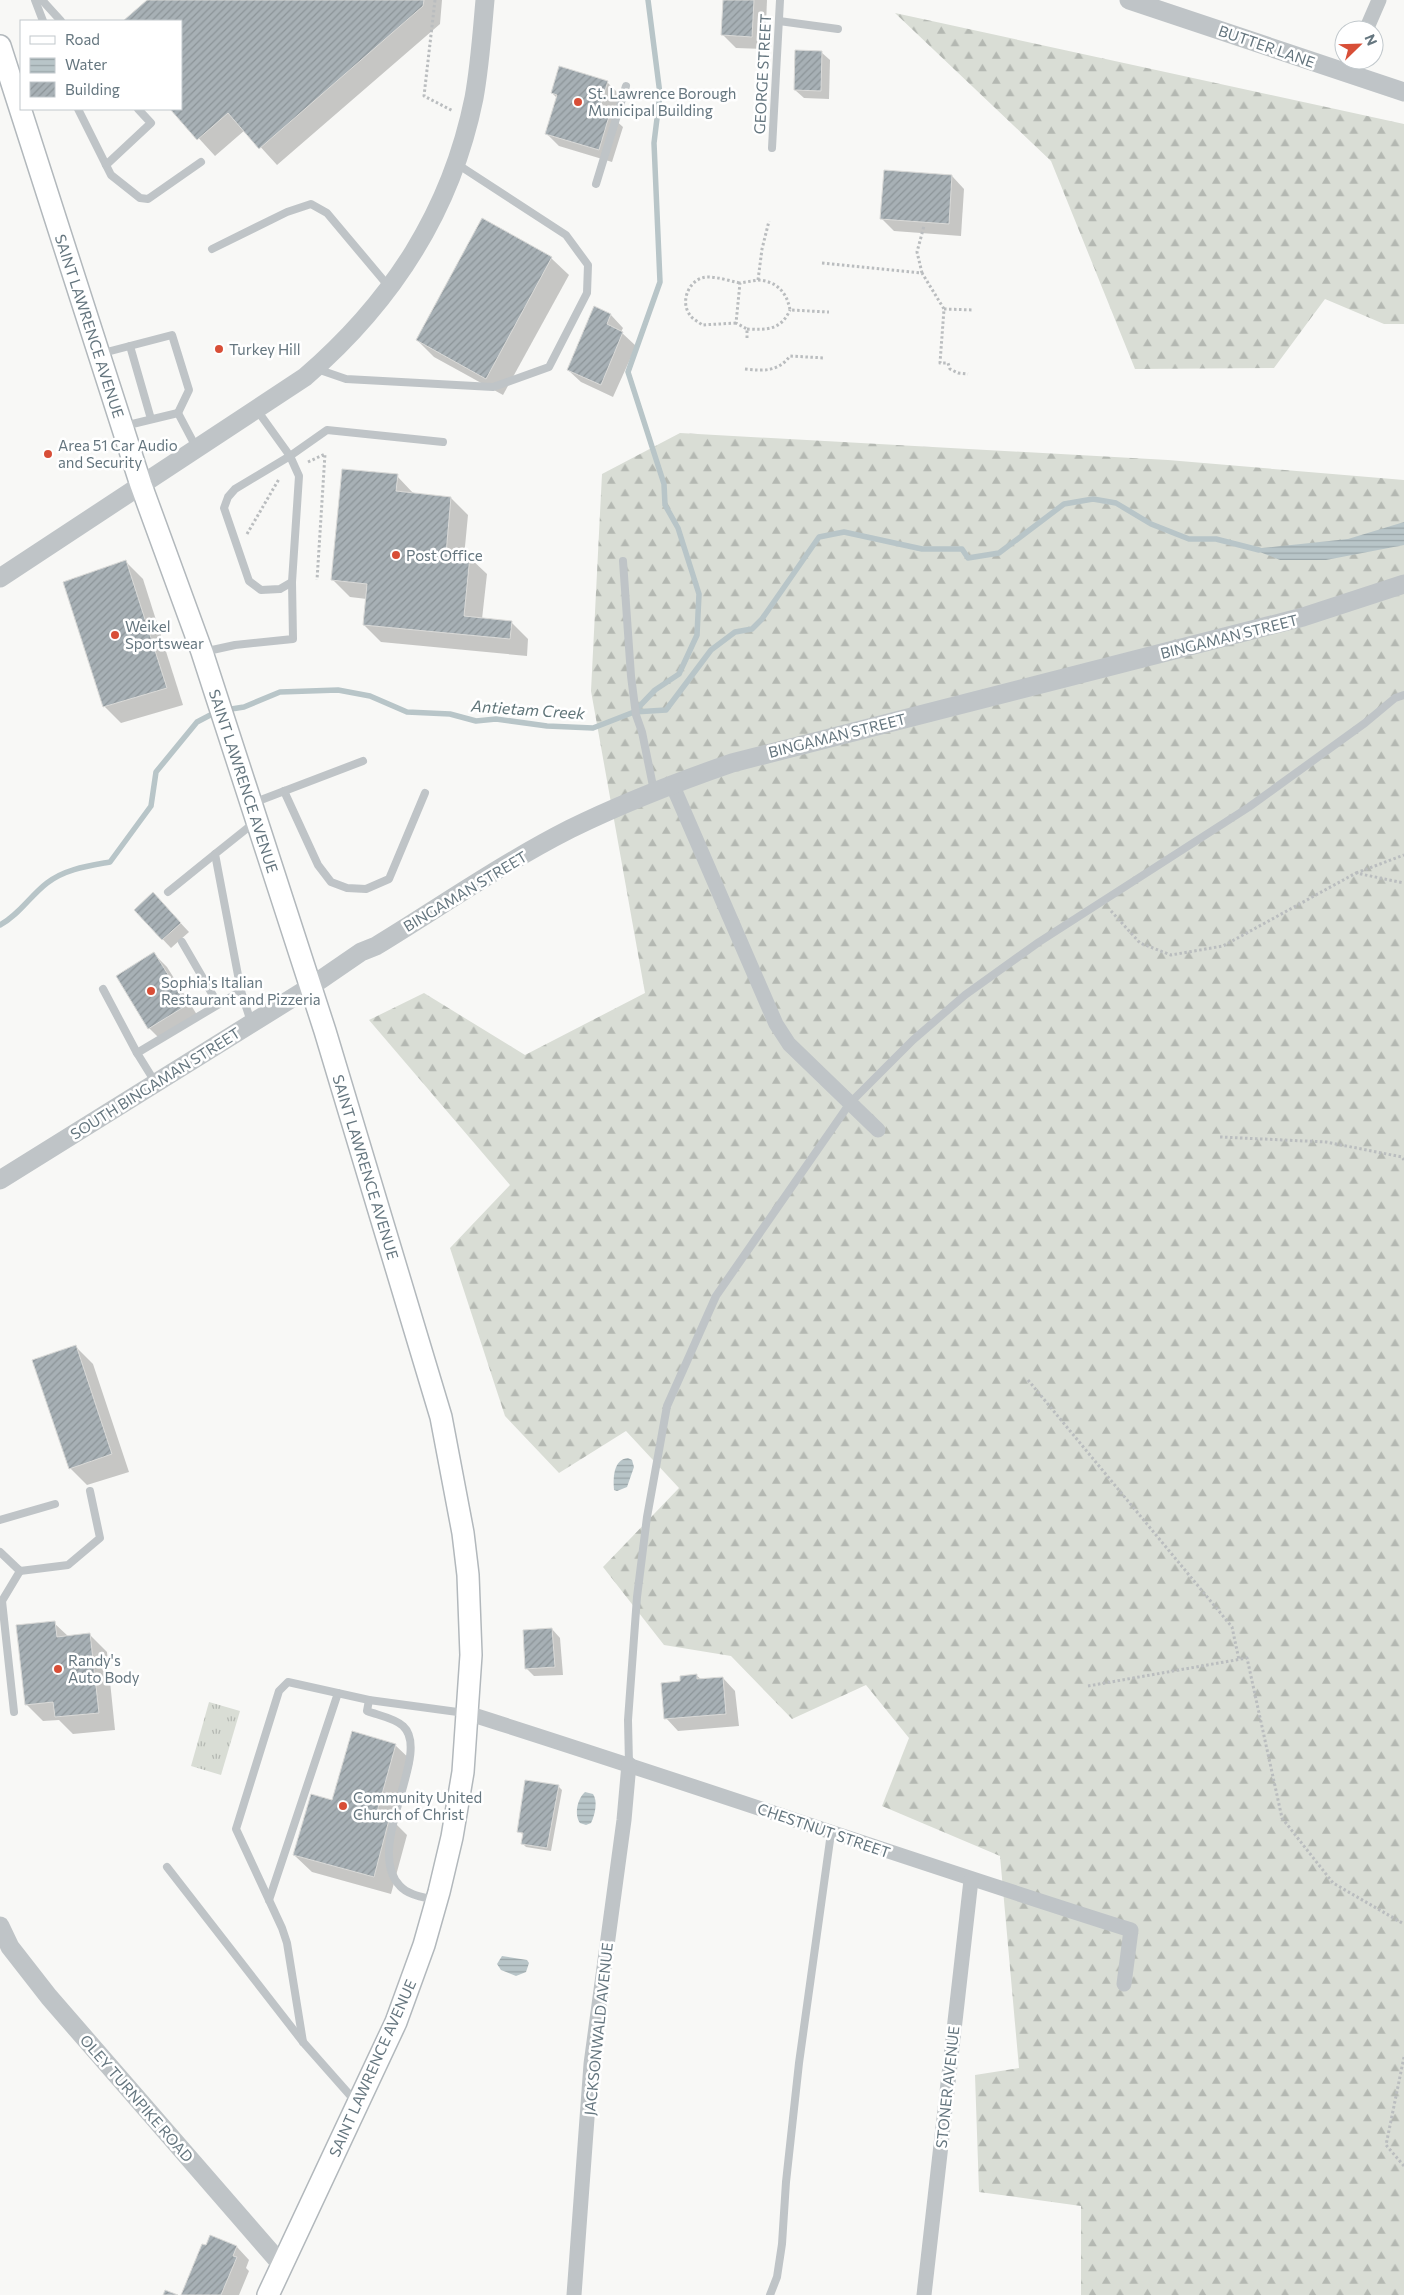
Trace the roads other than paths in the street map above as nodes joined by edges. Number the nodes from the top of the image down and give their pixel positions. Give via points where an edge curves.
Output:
1 (35, 0) edge
2 (42, 0) edge
3 (485, 0) edge
4 (780, 0) edge
5 (1129, 0) edge
6 (1379, 0) edge
7 (43, 20) edge
8 (60, 20) edge
9 (778, 20) junction
10 (1370, 20) edge
11 (838, 29) dead end
12 (0, 46) edge
13 (1334, 62) edge
14 (1356, 70) edge
15 (626, 86) dead end
16 (1404, 92) edge
17 (20, 108) edge
18 (21, 110) edge
19 (78, 110) edge
20 (139, 110) edge
21 (772, 148) dead end
22 (201, 162) dead end
23 (455, 163) junction
24 (106, 165) junction
25 (596, 184) dead end
26 (212, 249) dead end
27 (390, 288) junction
28 (130, 346) junction
29 (99, 354) junction
30 (315, 368) junction
31 (257, 410) junction
32 (178, 413) junction
33 (151, 419) junction
34 (122, 426) junction
35 (442, 442) dead end
36 (197, 449) junction
37 (290, 456) junction
38 (141, 485) junction
39 (623, 561) dead end
40 (0, 578) edge
41 (292, 582) junction
42 (1404, 584) edge
43 (202, 652) junction
44 (1404, 695) edge
45 (363, 760) dead end
46 (663, 788) junction
47 (284, 791) junction
48 (425, 793) dead end
49 (254, 812) junction
50 (214, 854) junction
51 (168, 892) dead end
52 (182, 942) dead end
53 (310, 986) junction
54 (104, 989) dead end
55 (241, 991) junction
56 (218, 1004) junction
57 (251, 1022) junction
58 (137, 1053) junction
59 (155, 1083) junction
60 (850, 1103) junction
61 (878, 1130) dead end
62 (0, 1180) edge
63 (90, 1491) dead end
64 (55, 1504) dead end
65 (0, 1520) edge
66 (0, 1552) edge
67 (20, 1571) junction
68 (9, 1667) junction
69 (0, 1668) edge
70 (338, 1693) junction
71 (369, 1700) junction
72 (14, 1712) dead end
73 (467, 1713) junction
74 (629, 1764) junction
75 (831, 1832) junction
76 (167, 1867) dead end
77 (971, 1880) junction
78 (269, 1900) junction
79 (437, 1901) junction
80 (0, 1926) edge
81 (1124, 1984) dead end
82 (303, 2042) junction
83 (357, 2104) junction
84 (281, 2264) junction
85 (268, 2295) edge
86 (574, 2295) edge
87 (770, 2295) edge
88 (924, 2295) edge

1 - 7 lane
2 - 8 lane
3 - 23 street via 481,52 468,119
4 - 9 lane, GEORGE STREET
5 - 13 street, BUTTER LANE
6 - 10 street
9 - 11 lane
9 - 21 lane, GEORGE STREET
12 - 17 main road, SAINT LAWRENCE AVENUE
14 - 16 street, BUTTER LANE
15 - 25 lane
18 - 29 main road, SAINT LAWRENCE AVENUE
19 - 24 lane
20 - 24 lane via 150,123
22 - 24 lane via 148,199 140,198 111,176
23 - 27 street via 435,214
23 - 30 lane via 566,235 588,265 588,293 549,367 493,387 346,379
26 - 27 lane via 287,212 311,204 327,213
27 - 30 street via 356,330
28 - 29 lane
28 - 32 lane via 172,335 189,390
28 - 33 lane
29 - 34 main road, SAINT LAWRENCE AVENUE
30 - 31 street
31 - 36 street
31 - 37 lane
32 - 33 lane
32 - 36 lane
33 - 34 lane
34 - 38 main road, SAINT LAWRENCE AVENUE
35 - 37 lane via 327,430
36 - 38 street
37 - 41 lane via 299,476
37 - 41 lane via 235,489 224,508 249,581 261,590 280,588
38 - 40 street
38 - 43 main road, SAINT LAWRENCE AVENUE
39 - 46 lane via 635,705
41 - 43 lane via 293,639
42 - 46 street, BINGAMAN STREET via 1303,617 786,748
43 - 49 main road, SAINT LAWRENCE AVENUE
44 - 60 lane via 1394,698 1366,723 1249,807 1039,942 966,995 913,1040
45 - 47 lane
46 - 53 street, BINGAMAN STREET via 568,830 361,952
46 - 60 street via 776,1024 789,1044
47 - 48 lane via 318,865 331,882 347,888 366,889 388,879
47 - 49 lane
49 - 50 lane
49 - 53 main road, SAINT LAWRENCE AVENUE
50 - 51 lane
50 - 55 lane
52 - 56 lane
53 - 57 street, SOUTH BINGAMAN STREET
53 - 73 main road, SAINT LAWRENCE AVENUE via 429,1374 449,1450 468,1575 470,1655
54 - 58 lane
55 - 56 lane
55 - 57 lane
56 - 58 lane
57 - 59 street, SOUTH BINGAMAN STREET
58 - 59 lane
59 - 62 street, SOUTH BINGAMAN STREET
60 - 61 street
60 - 74 lane via 716,1296 667,1406 646,1517 637,1597 628,1720
63 - 67 lane via 100,1538 68,1565
64 - 65 lane
66 - 67 lane
67 - 68 lane via 2,1601
68 - 69 lane
68 - 72 lane
70 - 71 lane
70 - 78 lane
70 - 78 lane via 288,1682 279,1691 236,1829
71 - 73 lane
71 - 79 lane via 367,1711 402,1725 410,1736 410,1757 391,1831 389,1859 392,1874 408,1892
73 - 74 street, CHESTNUT STREET
73 - 79 main road, SAINT LAWRENCE AVENUE via 463,1772
74 - 75 street, CHESTNUT STREET
74 - 86 street, JACKSONWALD AVENUE via 591,2064
75 - 77 street, CHESTNUT STREET
75 - 87 lane via 799,2063 782,2244
76 - 82 lane
77 - 81 street, CHESTNUT STREET via 1131,1930
77 - 88 street, STONER AVENUE
78 - 82 lane via 287,1943
79 - 83 main road, SAINT LAWRENCE AVENUE via 399,2014
80 - 84 street, OLEY TURNPIKE ROAD via 10,1947 49,1997
82 - 83 lane
83 - 84 main road, SAINT LAWRENCE AVENUE
84 - 85 main road, SAINT LAWRENCE AVENUE

